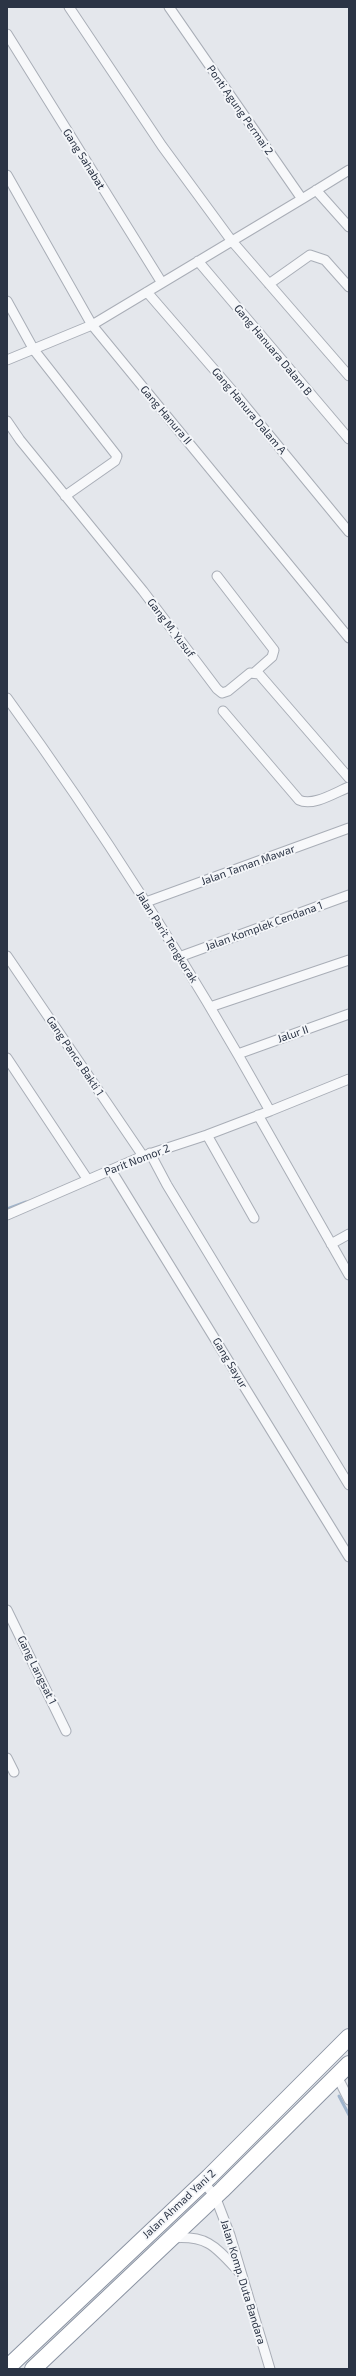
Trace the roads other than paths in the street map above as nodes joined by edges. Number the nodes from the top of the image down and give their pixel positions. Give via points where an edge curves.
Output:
1 (69, 7) edge
2 (169, 7) edge
3 (7, 34) edge
4 (349, 170) edge
5 (7, 175) edge
6 (316, 190) junction
7 (302, 199) junction
8 (349, 227) edge
9 (231, 240) junction
10 (198, 261) junction
11 (162, 283) junction
12 (269, 284) junction
13 (349, 287) edge
14 (147, 292) junction
15 (7, 301) edge
16 (92, 325) junction
17 (34, 350) junction
18 (8, 360) edge
19 (349, 376) edge
20 (7, 421) edge
21 (349, 439) edge
22 (65, 496) junction
23 (349, 532) edge
24 (217, 576) dead end
25 (349, 638) edge
26 (255, 672) junction
27 (7, 698) edge
28 (11, 711) edge
29 (222, 711) dead end
30 (349, 778) edge
31 (349, 787) edge
32 (349, 828) edge
33 (349, 895) edge
34 (146, 902) junction
35 (7, 956) edge
36 (180, 957) junction
37 (349, 960) edge
38 (210, 1007) junction
39 (349, 1014) edge
40 (238, 1054) junction
41 (7, 1058) edge
42 (349, 1079) edge
43 (270, 1111) junction
44 (258, 1115) junction
45 (207, 1135) junction
46 (146, 1155) junction
47 (111, 1170) junction
48 (88, 1180) junction
49 (7, 1215) edge
50 (254, 1218) dead end
51 (349, 1234) edge
52 (331, 1244) junction
53 (349, 1275) edge
54 (349, 1485) edge
55 (349, 1557) edge
56 (7, 1610) edge
57 (66, 1731) dead end
58 (7, 1758) edge
59 (14, 1772) dead end
60 (349, 2037) edge
61 (349, 2064) edge
62 (337, 2076) junction
63 (349, 2100) edge
64 (203, 2182) junction
65 (215, 2196) junction
66 (170, 2239) junction
67 (240, 2272) junction
68 (7, 2368) edge
69 (33, 2369) edge
70 (270, 2369) edge

1 - 9 street via 162,146
2 - 7 street, Ponti Agung Permai 2
3 - 11 street, Gang Sahabat
4 - 6 street
5 - 16 street, Gang Hanura II
6 - 7 street
6 - 8 street
7 - 9 street
9 - 10 street
9 - 12 street
10 - 11 street
10 - 21 street, Gang Hanuara Dalam B
11 - 14 street
12 - 13 street via 310,255 325,260
12 - 19 street
14 - 16 street
14 - 23 street, Gang Hanura Dalam A
15 - 17 street
16 - 17 street
16 - 25 street, Gang Hanura II
17 - 18 street
17 - 22 street via 117,456
20 - 22 street, Gang M. Yusuf
22 - 26 street, Gang M. Yusuf via 143,591 217,689 222,693 228,691 250,673
24 - 26 street via 274,650 272,657
26 - 30 street
27 - 28 street, Jalan Parit Tengkorak
28 - 34 street, Jalan Parit Tengkorak
29 - 31 street via 304,803
32 - 34 street, Jalan Taman Mawar
33 - 36 street, Jalan Komplek Cendana 1
34 - 36 street, Jalan Parit Tengkorak
35 - 46 street, Gang Panca Bakti 1
36 - 38 street, Jalan Parit Tengkorak
37 - 38 street
38 - 40 street, Jalan Parit Tengkorak
39 - 40 street, Jalur II
40 - 43 street, Jalan Parit Tengkorak
41 - 48 street
42 - 43 street
43 - 44 street, Parit Nomor 2
44 - 45 street, Parit Nomor 2
44 - 52 street
45 - 46 street, Parit Nomor 2
45 - 50 street
46 - 47 street, Parit Nomor 2
46 - 54 street, Gang Panca Bakti 1 via 167,1185
47 - 48 street, Parit Nomor 2
47 - 55 street, Gang Sayur
48 - 49 street, Parit Nomor 2
51 - 52 street
52 - 53 street
56 - 57 street, Gang Langsat 1
58 - 59 street
60 - 64 highway, Jalan Ahmad Yani 2
61 - 62 highway, Jalan Ahmad Yani 2
62 - 63 street
62 - 65 highway, Jalan Ahmad Yani 2
64 - 65 street
64 - 68 highway, Jalan Ahmad Yani 2
65 - 66 highway, Jalan Ahmad Yani 2
65 - 67 street, Jalan Komp. Duta Bandara
66 - 67 street via 190,2237 205,2240
66 - 69 highway, Jalan Ahmad Yani 2
67 - 70 street, Jalan Komp. Duta Bandara

